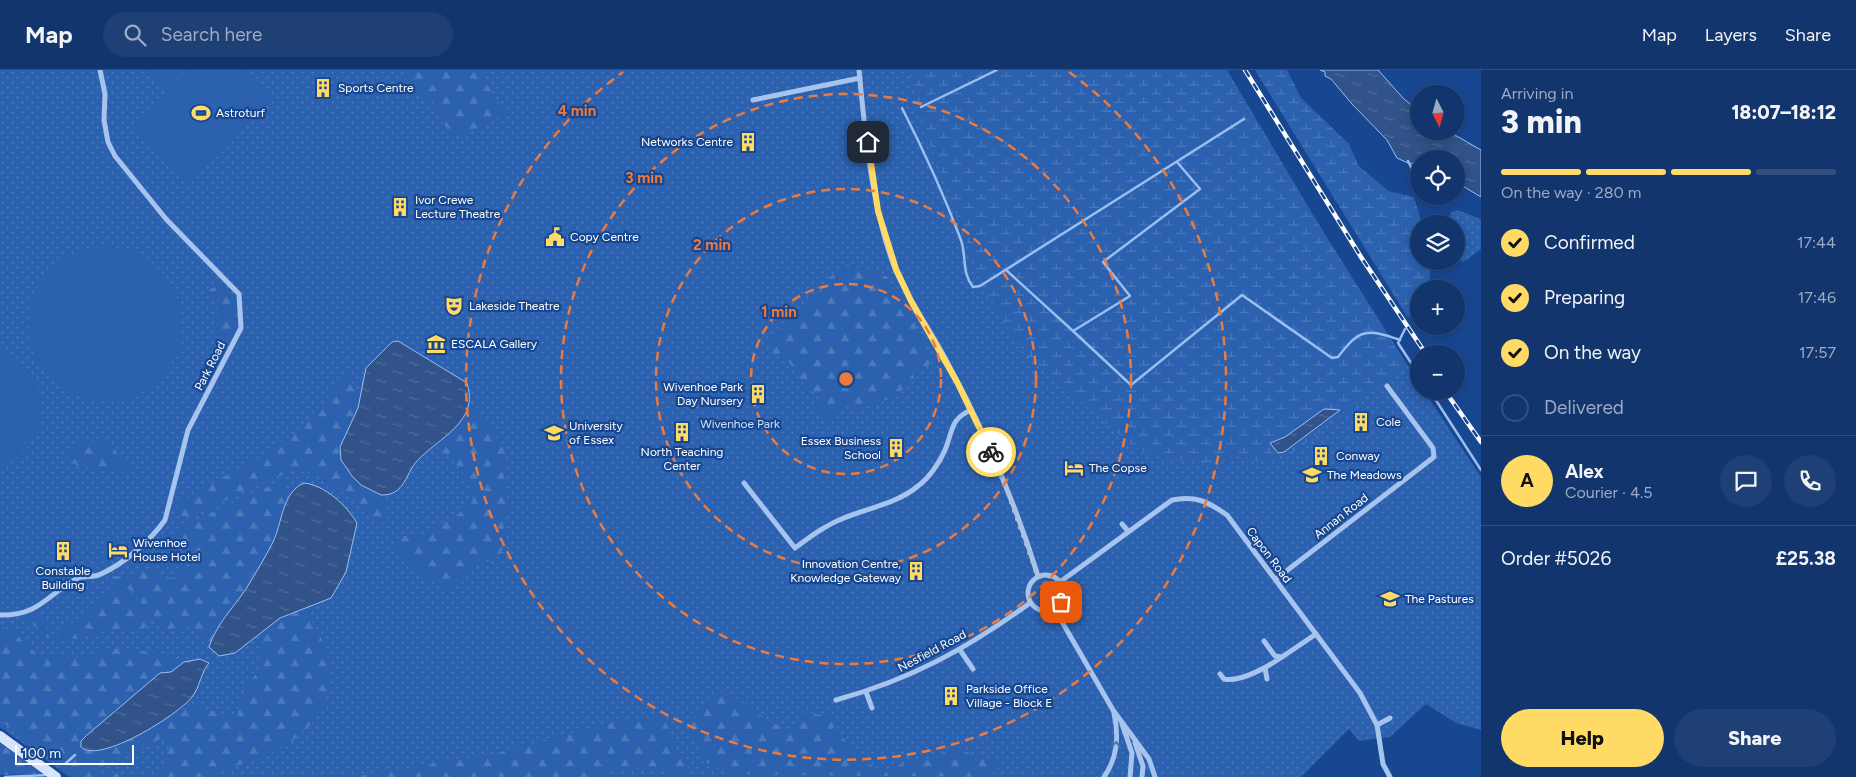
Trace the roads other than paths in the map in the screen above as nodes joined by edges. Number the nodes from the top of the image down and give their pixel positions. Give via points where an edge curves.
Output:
1 (100, 70) edge
2 (859, 70) edge
3 (860, 78) junction
4 (753, 100) dead end
5 (1388, 386) dead end
6 (971, 410) junction
7 (744, 483) dead end
8 (1122, 524) dead end
9 (1128, 532) junction
10 (1038, 576) junction
11 (1276, 579) junction
12 (1060, 582) junction
13 (1030, 603) junction
14 (1054, 608) junction
15 (0, 615) edge
16 (1316, 634) junction
17 (1264, 641) dead end
18 (960, 650) junction
19 (1282, 658) junction
20 (1265, 668) junction
21 (972, 669) dead end
22 (1220, 674) dead end
23 (1267, 679) dead end
24 (866, 692) junction
25 (836, 700) dead end
26 (872, 708) dead end
27 (1113, 710) junction
28 (1390, 718) dead end
29 (1121, 722) junction
30 (1377, 725) junction
31 (1132, 733) junction
32 (0, 736) edge
33 (56, 777) edge
34 (1104, 777) edge
35 (1130, 777) edge
36 (1142, 777) edge
37 (1155, 777) edge
38 (1390, 777) edge

1 - 15 street, Park Road via 105,94 104,120 108,142 115,156 166,219 239,294 241,328 188,430 165,520 156,532 99,576 80,577 31,612
2 - 3 street
3 - 4 street
3 - 6 street via 878,211 896,269
5 - 11 street, Annan Road via 1436,454
6 - 7 street via 960,415 954,423 945,451 918,487 823,527 795,548
6 - 10 street via 1006,487
8 - 9 street
9 - 11 street, Capon Road via 1172,500 1189,497 1210,503 1228,515
9 - 12 street, Capon Road
10 - 12 street via 1051,576
10 - 13 street via 1029,588
11 - 16 street, Capon Road
12 - 14 street via 1063,594 1061,602
13 - 14 street via 1042,610
13 - 18 street, Nesfield Road
14 - 27 street
16 - 19 street
16 - 30 street, Capon Road via 1360,693
17 - 19 street via 1275,656
18 - 21 street
18 - 24 street, Nesfield Road via 915,673
19 - 20 street
20 - 22 street via 1231,680
20 - 23 street
24 - 25 street, Nesfield Road
24 - 26 street
27 - 29 street
34 -> 27 street via 1116,754
28 - 30 street
29 - 31 street
29 - 35 street via 1132,753
30 - 38 street, Capon Road via 1383,764
31 - 36 street via 1143,766
31 - 37 street via 1149,759
32 - 33 main road

